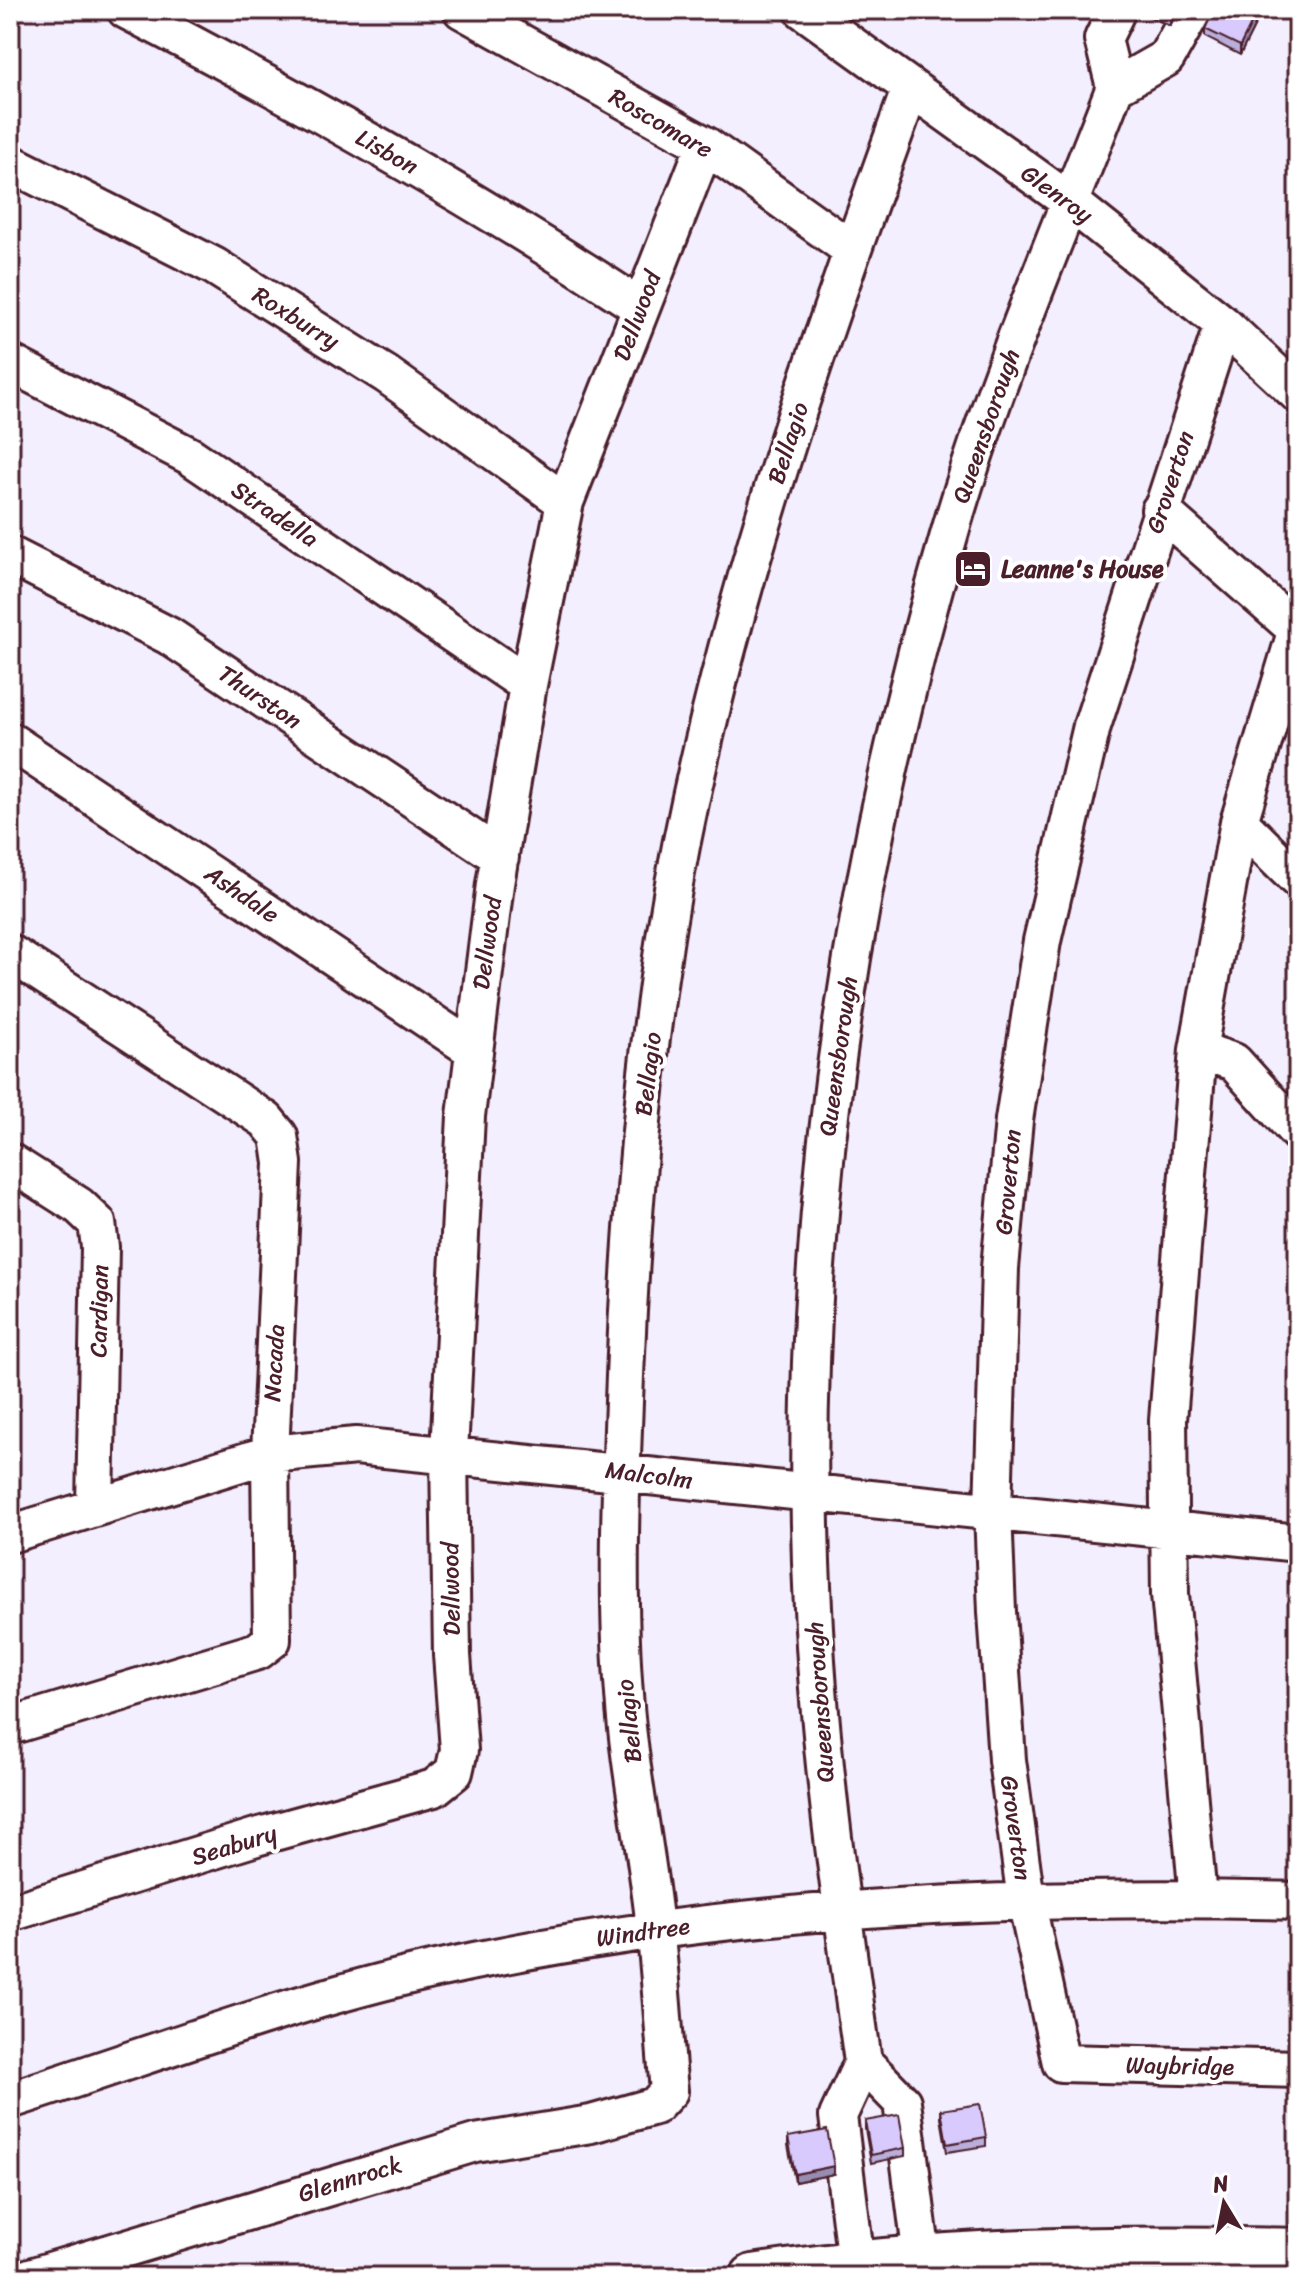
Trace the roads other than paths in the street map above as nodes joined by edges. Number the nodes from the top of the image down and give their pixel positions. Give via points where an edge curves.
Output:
1 (126, 10) edge
2 (462, 10) edge
3 (803, 10) edge
4 (1117, 10) edge
5 (1193, 10) edge
6 (1115, 87) junction
7 (910, 90) junction
8 (705, 145) junction
9 (10, 163) edge
10 (1070, 202) junction
11 (852, 250) junction
12 (640, 307) junction
13 (1223, 324) junction
14 (10, 363) edge
15 (1298, 394) edge
16 (565, 502) junction
17 (1160, 510) junction
18 (10, 555) edge
19 (1297, 630) edge
20 (528, 685) junction
21 (10, 741) edge
22 (1239, 822) junction
23 (500, 857) junction
24 (1298, 880) edge
25 (10, 953) edge
26 (472, 1049) junction
27 (1198, 1050) junction
28 (1298, 1133) edge
29 (10, 1162) edge
30 (449, 1453) junction
31 (270, 1454) junction
32 (621, 1471) junction
33 (811, 1494) junction
34 (95, 1506) junction
35 (993, 1511) junction
36 (1171, 1531) junction
37 (10, 1534) edge
38 (1298, 1543) edge
39 (10, 1726) edge
40 (454, 1772) joint
41 (1198, 1898) junction
42 (1026, 1900) junction
43 (1298, 1901) edge
44 (842, 1910) junction
45 (10, 1913) edge
46 (656, 1929) junction
47 (863, 2062) junction
48 (1061, 2063) joint
49 (1298, 2069) edge
50 (669, 2091) joint
51 (10, 2100) edge
52 (1298, 2251) edge
53 (886, 2265) edge
54 (30, 2277) edge
55 (753, 2277) edge

1 - 12 street, Lisbon via 507,220
2 - 8 street, Roscomare
3 - 7 street, Glenroy
4 - 6 street via 1103,39
5 - 6 street via 1166,58
6 - 10 street, Queensborough
7 - 10 street, Glenroy
7 - 11 street, Bellagio
8 - 11 street, Roscomare
8 - 12 street, Dellwood
9 - 16 street, Roxburry via 214,266 387,375
10 - 13 street, Glenroy
10 - 33 street, Queensborough via 954,521 874,837 836,1059 822,1185
11 - 32 street, Bellagio via 753,549 680,850 631,1223
12 - 16 street, Dellwood
13 - 15 street, Glenroy
13 - 17 street, Groverton
14 - 20 street, Stradella via 190,456
16 - 20 street, Dellwood
17 - 19 street
17 - 35 street, Groverton via 1092,726 1042,941 1014,1120 1000,1268
18 - 23 street, Thurston via 169,636
19 - 22 street
20 - 23 street, Dellwood
21 - 26 street, Ashdale
22 - 24 street
22 - 27 street
23 - 26 street, Dellwood
25 - 31 street, Nacada via 266,1120 279,1136 283,1163
26 - 30 street, Dellwood
27 - 28 street via 1234,1062
27 - 36 street via 1168,1420
29 - 34 street, Cardigan via 97,1223
30 - 31 street, Malcolm via 356,1446
30 - 32 street, Malcolm
30 - 40 street, Dellwood via 459,1750
31 - 34 street, Malcolm
31 - 39 street, Nacada via 272,1640 258,1651
32 - 33 street, Malcolm
32 - 46 street, Bellagio via 624,1693
33 - 35 street, Malcolm
33 - 44 street, Queensborough via 824,1772
34 - 37 street, Malcolm
35 - 36 street, Malcolm
35 - 42 street, Groverton via 1007,1760
36 - 38 street, Malcolm
36 - 41 street via 1170,1594
40 - 45 street, Seabury via 434,1788
41 - 42 street, Windtree
41 - 43 street, Windtree
42 - 44 street, Windtree
42 - 48 street, Groverton
44 - 46 street, Windtree
44 - 47 street, Queensborough
46 - 50 street, Bellagio
46 - 51 street, Windtree via 428,1971
47 - 53 street via 838,2116
47 - 53 street via 902,2102
48 - 49 street, Waybridge
50 - 54 street, Glennrock via 655,2106 642,2110 475,2143
52 - 53 street via 1002,2251
53 - 55 street

